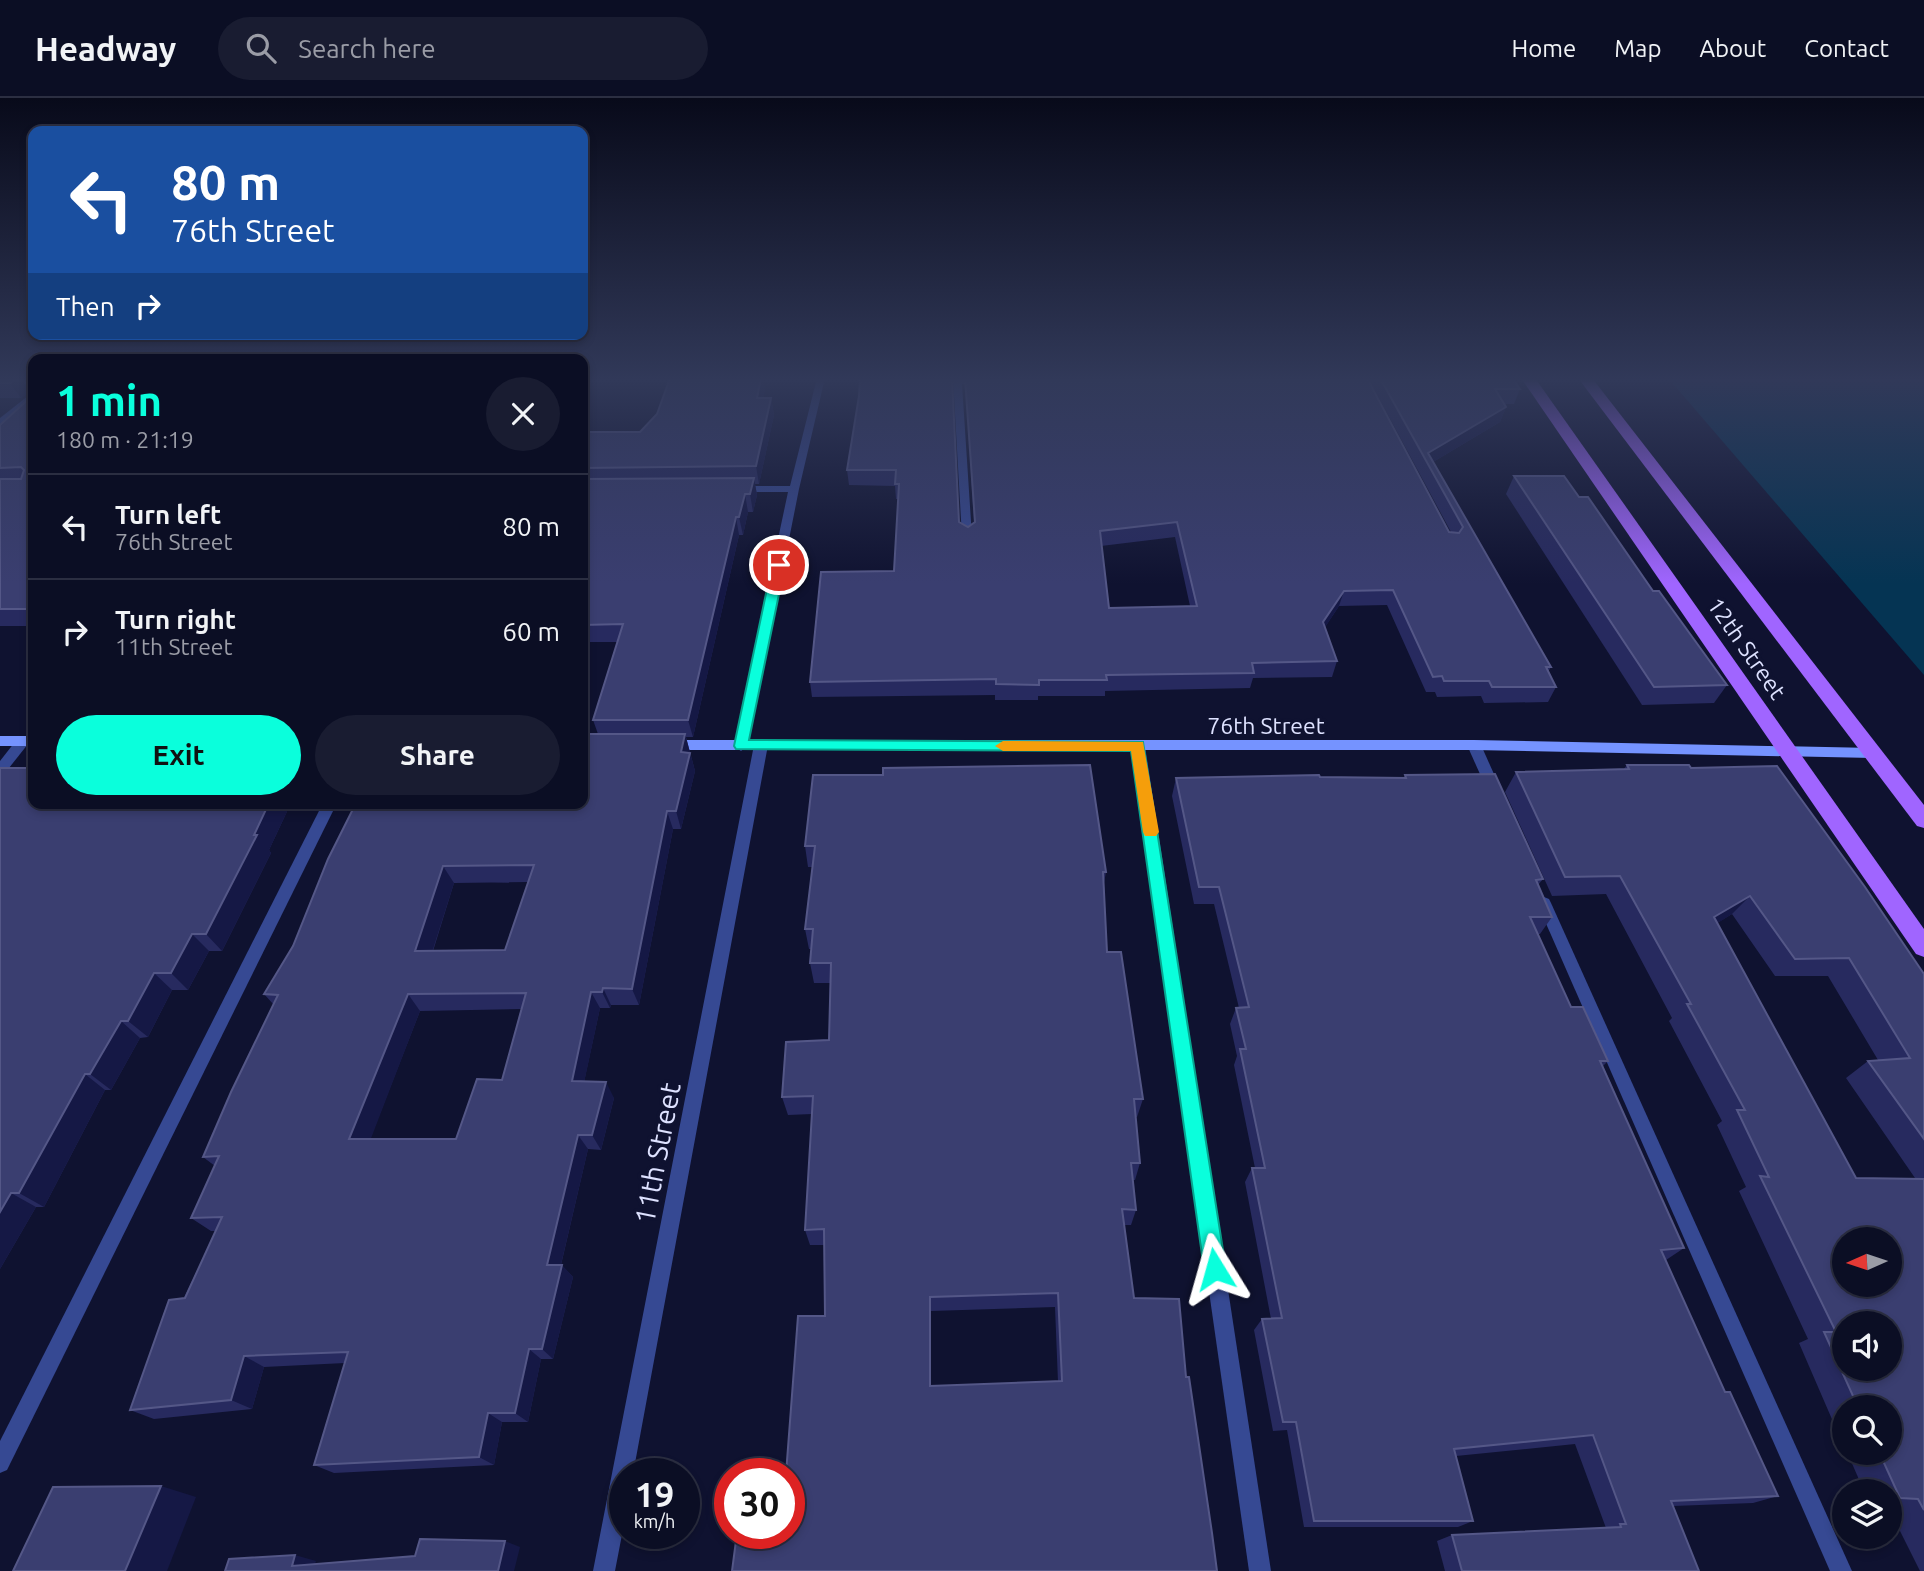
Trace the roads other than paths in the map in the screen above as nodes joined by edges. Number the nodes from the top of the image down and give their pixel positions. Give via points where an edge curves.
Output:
1 (804, 447) edge
2 (961, 447) edge
3 (1576, 447) edge
4 (1638, 447) edge
5 (728, 489) edge
6 (794, 489) junction
7 (967, 537) edge
8 (0, 741) edge
9 (28, 741) edge
10 (662, 745) edge
11 (761, 745) junction
12 (741, 746) junction
13 (1138, 746) junction
14 (1474, 746) junction
15 (1790, 752) junction
16 (1873, 753) junction
17 (0, 770) edge
18 (1502, 808) edge
19 (327, 809) edge
20 (1924, 820) edge
21 (1536, 884) edge
22 (1924, 947) edge
23 (0, 1463) edge
24 (604, 1571) edge
25 (1260, 1571) edge
26 (1841, 1571) edge

1 - 6 street
2 - 7 street
3 - 15 main road, 12th Street
4 - 16 main road, 12th Street
5 - 6 street
6 - 12 street
8 - 9 street
9 - 17 street
10 - 12 street, 76th Street
11 - 12 street, 76th Street
11 - 13 street, 76th Street
11 - 24 street, 11th Street
13 - 14 street, 76th Street
13 - 25 street
14 - 15 street, 76th Street
14 - 18 street
15 - 16 street, 76th Street
15 - 22 main road, 12th Street
16 - 20 main road, 12th Street
19 - 23 street
21 - 26 street

